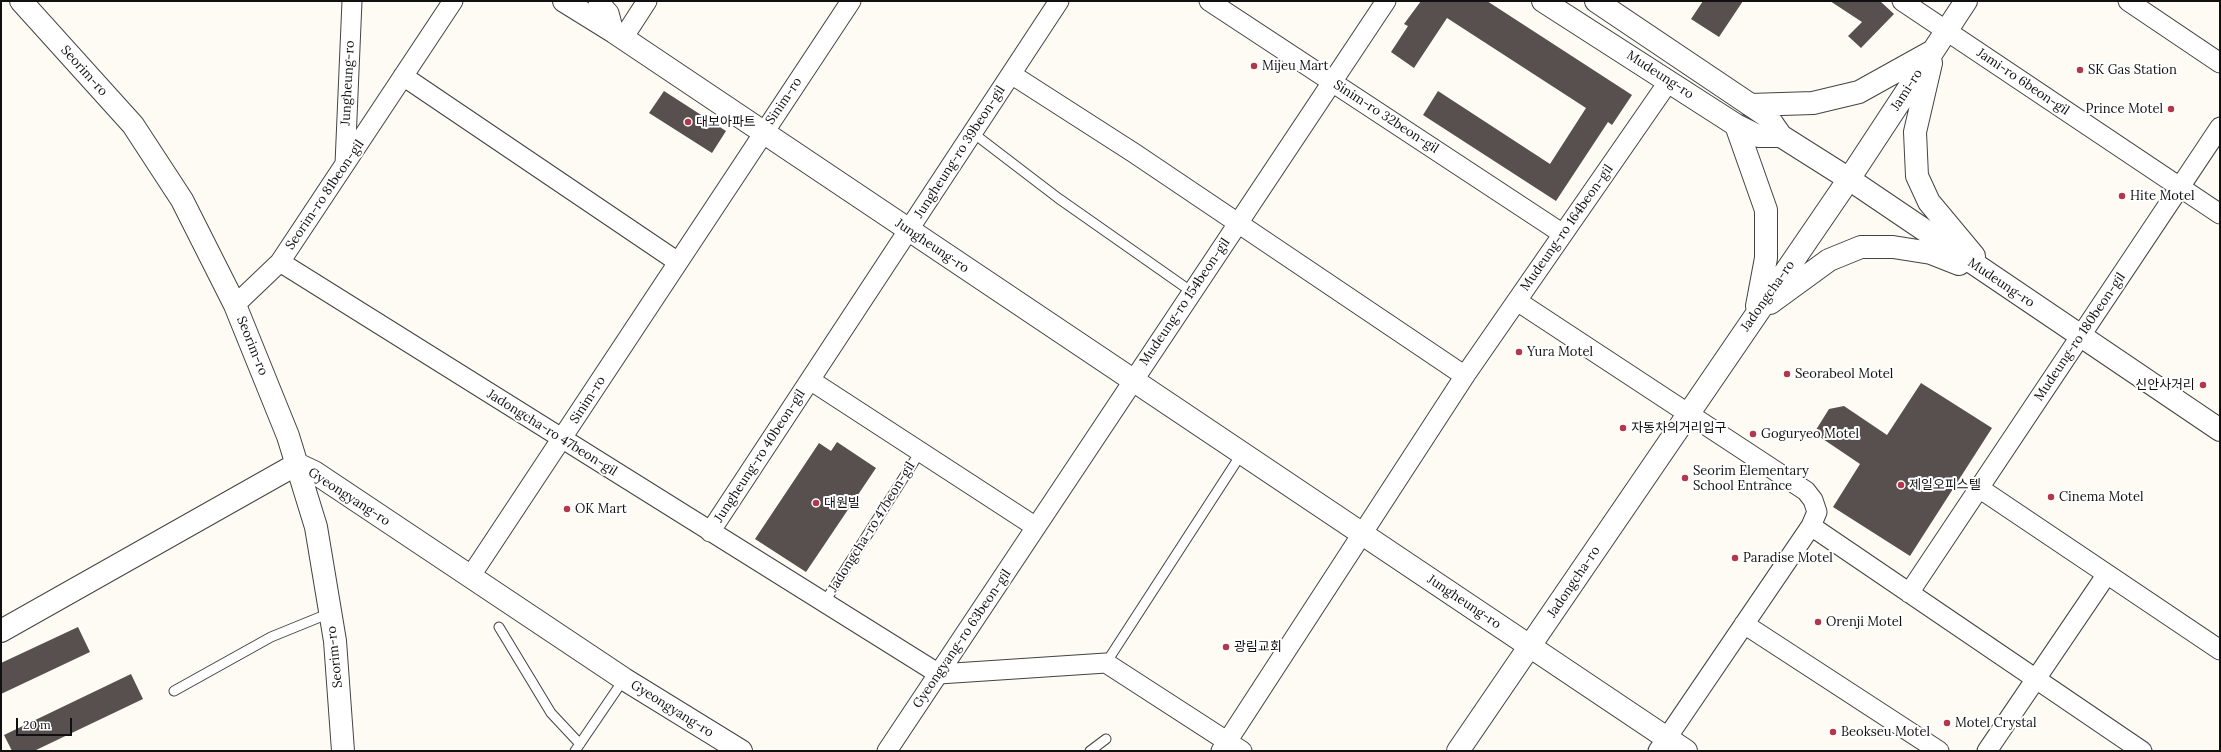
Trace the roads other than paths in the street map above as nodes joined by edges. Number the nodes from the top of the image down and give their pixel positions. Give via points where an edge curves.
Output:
1 (22, 1) edge
2 (352, 1) edge
3 (453, 1) edge
4 (564, 1) edge
5 (598, 1) edge
6 (647, 1) edge
7 (851, 1) edge
8 (1059, 1) edge
9 (1209, 1) edge
10 (1386, 1) edge
11 (1543, 1) edge
12 (1596, 1) edge
13 (1902, 1) edge
14 (1966, 1) edge
15 (2128, 1) edge
16 (1947, 31) junction
17 (618, 35) junction
18 (1934, 50) junction
19 (2220, 63) edge
20 (1011, 74) junction
21 (403, 76) junction
22 (1669, 81) junction
23 (1332, 82) junction
24 (1750, 105) junction
25 (1736, 125) junction
26 (2220, 127) edge
27 (763, 132) junction
28 (973, 133) junction
29 (1781, 136) junction
30 (345, 164) junction
31 (1849, 179) junction
32 (2180, 187) junction
33 (2220, 214) edge
34 (1237, 223) junction
35 (909, 230) junction
36 (1563, 234) junction
37 (280, 262) junction
38 (678, 262) junction
39 (1990, 275) junction
40 (1192, 292) junction
41 (1517, 301) junction
42 (235, 305) junction
43 (1756, 313) junction
44 (2080, 336) junction
45 (1465, 376) junction
46 (810, 380) junction
47 (1133, 380) junction
48 (1689, 412) junction
49 (2220, 430) edge
50 (563, 440) junction
51 (920, 452) junction
52 (1242, 453) junction
53 (297, 464) junction
54 (1979, 488) junction
55 (1811, 526) junction
56 (1036, 527) junction
57 (710, 532) junction
58 (1361, 533) junction
59 (2107, 574) junction
60 (470, 578) junction
61 (1909, 593) junction
62 (824, 603) junction
63 (330, 613) junction
64 (1744, 624) junction
65 (499, 628) dead end
66 (1, 631) edge
67 (1530, 646) junction
68 (2219, 646) edge
69 (1106, 663) junction
70 (939, 674) junction
71 (624, 679) junction
72 (2036, 679) junction
73 (174, 690) dead end
74 (1106, 739) dead end
75 (1662, 745) edge
76 (578, 748) edge
77 (1230, 748) edge
78 (343, 751) edge
79 (741, 751) edge
80 (887, 751) edge
81 (1090, 751) edge
82 (1458, 751) edge
83 (1686, 751) edge
84 (1939, 751) edge
85 (1987, 751) edge
86 (2142, 751) edge

1 - 42 street, Seorim-ro via 137,131 182,200
2 - 30 street, Jungheung-ro
3 - 21 street, Seorim-ro 81beon-gil
4 - 17 street, Jungheung-ro
5 - 17 street via 609,14
6 - 17 street
7 - 27 street, Sinim-ro
8 - 20 street, Jungheung-ro 39beon-gil
9 - 23 street, Sinim-ro 32beon-gil
10 - 23 street, Mudeung-ro 154beon-gil
11 - 22 street, Mudeung-ro
12 - 24 street, Mudeung-ro
13 - 16 street, Jami-ro 6beon-gil
14 - 16 street, Jami-ro
15 - 19 street
16 - 18 street, Jami-ro
16 - 32 street, Jami-ro 6beon-gil
17 - 27 street, Jungheung-ro
18 - 24 street via 1859,92 1814,103
18 - 31 street, Jami-ro
18 - 39 street via 1915,132 1917,176 1930,202
20 - 28 street, Jungheung-ro 39beon-gil
20 - 34 street, Jungheung-ro 39beon-gil
21 - 30 street, Seorim-ro 81beon-gil
21 - 38 street
22 - 25 street, Mudeung-ro
22 - 36 street, Mudeung-ro 164beon-gil
23 - 34 street, Mudeung-ro 154beon-gil
23 - 36 street, Sinim-ro 32beon-gil
24 - 29 street, Mudeung-ro via 1767,116
25 - 29 street, Mudeung-ro via 1758,136
25 - 43 street via 1766,210 1766,258
26 - 32 street, Mudeung-ro 180beon-gil
27 - 35 street, Jungheung-ro
27 - 38 street, Sinim-ro
28 - 35 street, Jungheung-ro 39beon-gil
28 - 40 lane via 1058,198
29 - 31 street, Mudeung-ro
30 - 37 street, Seorim-ro 81beon-gil
31 - 39 street, Mudeung-ro
31 - 43 street, Jadongcha-ro
32 - 33 street, Jami-ro 6beon-gil
32 - 44 street, Mudeung-ro 180beon-gil
34 - 40 street, Mudeung-ro 154beon-gil
34 - 45 street
35 - 46 street, Jungheung-ro 40beon-gil
35 - 47 street, Jungheung-ro
36 - 41 street, Mudeung-ro 164beon-gil
37 - 42 street, Seorim-ro 81beon-gil
37 - 50 street, Jadongcha-ro 47beon-gil
38 - 50 street, Sinim-ro
39 - 43 street via 1931,253 1893,246 1861,247 1829,260
39 - 44 street, Mudeung-ro
40 - 47 street, Mudeung-ro 154beon-gil
41 - 45 street, Mudeung-ro 164beon-gil
41 - 48 street
42 - 53 street, Seorim-ro
43 - 48 street, Jadongcha-ro
44 - 49 street, Mudeung-ro
44 - 54 street, Mudeung-ro 180beon-gil
45 - 58 street, Mudeung-ro 164beon-gil
46 - 51 street, Jungheung-ro 40beon-gil
46 - 57 street, Jungheung-ro 40beon-gil
47 - 52 street, Jungheung-ro
47 - 56 street, Gyeongyang-ro 63beon-gil
48 - 55 street via 1806,491 1813,500 1817,512
48 - 67 street, Jadongcha-ro
50 - 57 street, Jadongcha-ro 47beon-gil
50 - 60 street, Sinim-ro
51 - 56 street
51 - 62 lane, Jadongcha-ro 47beon-gil
52 - 58 street, Jungheung-ro
52 - 69 lane
53 - 60 street, Gyeongyang-ro via 314,472
53 - 63 street, Seorim-ro via 316,527
53 - 66 street, Gyeongyang-ro
54 - 59 street
54 - 61 street, Mudeung-ro 180beon-gil
55 - 61 street
55 - 64 street
56 - 70 street, Gyeongyang-ro 63beon-gil
57 - 62 street, Jadongcha-ro 47beon-gil
58 - 67 street, Jungheung-ro
58 - 77 street, Mudeung-ro 164beon-gil
59 - 68 street
59 - 72 street
60 - 71 street, Gyeongyang-ro
61 - 72 street
62 - 70 street, Jadongcha-ro 47beon-gil
63 - 73 lane via 271,637
63 - 78 street, Seorim-ro via 335,641
64 - 75 street
64 - 84 street
65 - 76 lane, Gyeongyang-ro via 551,714
67 - 75 street, Jungheung-ro
67 - 82 street, Jadongcha-ro
69 - 70 street
69 - 77 street
70 - 80 street, Gyeongyang-ro 63beon-gil
71 - 76 lane, Gyeongyang-ro
71 - 79 street, Gyeongyang-ro
72 - 85 street
72 - 86 street
74 - 81 lane
75 - 83 street, Jungheung-ro

